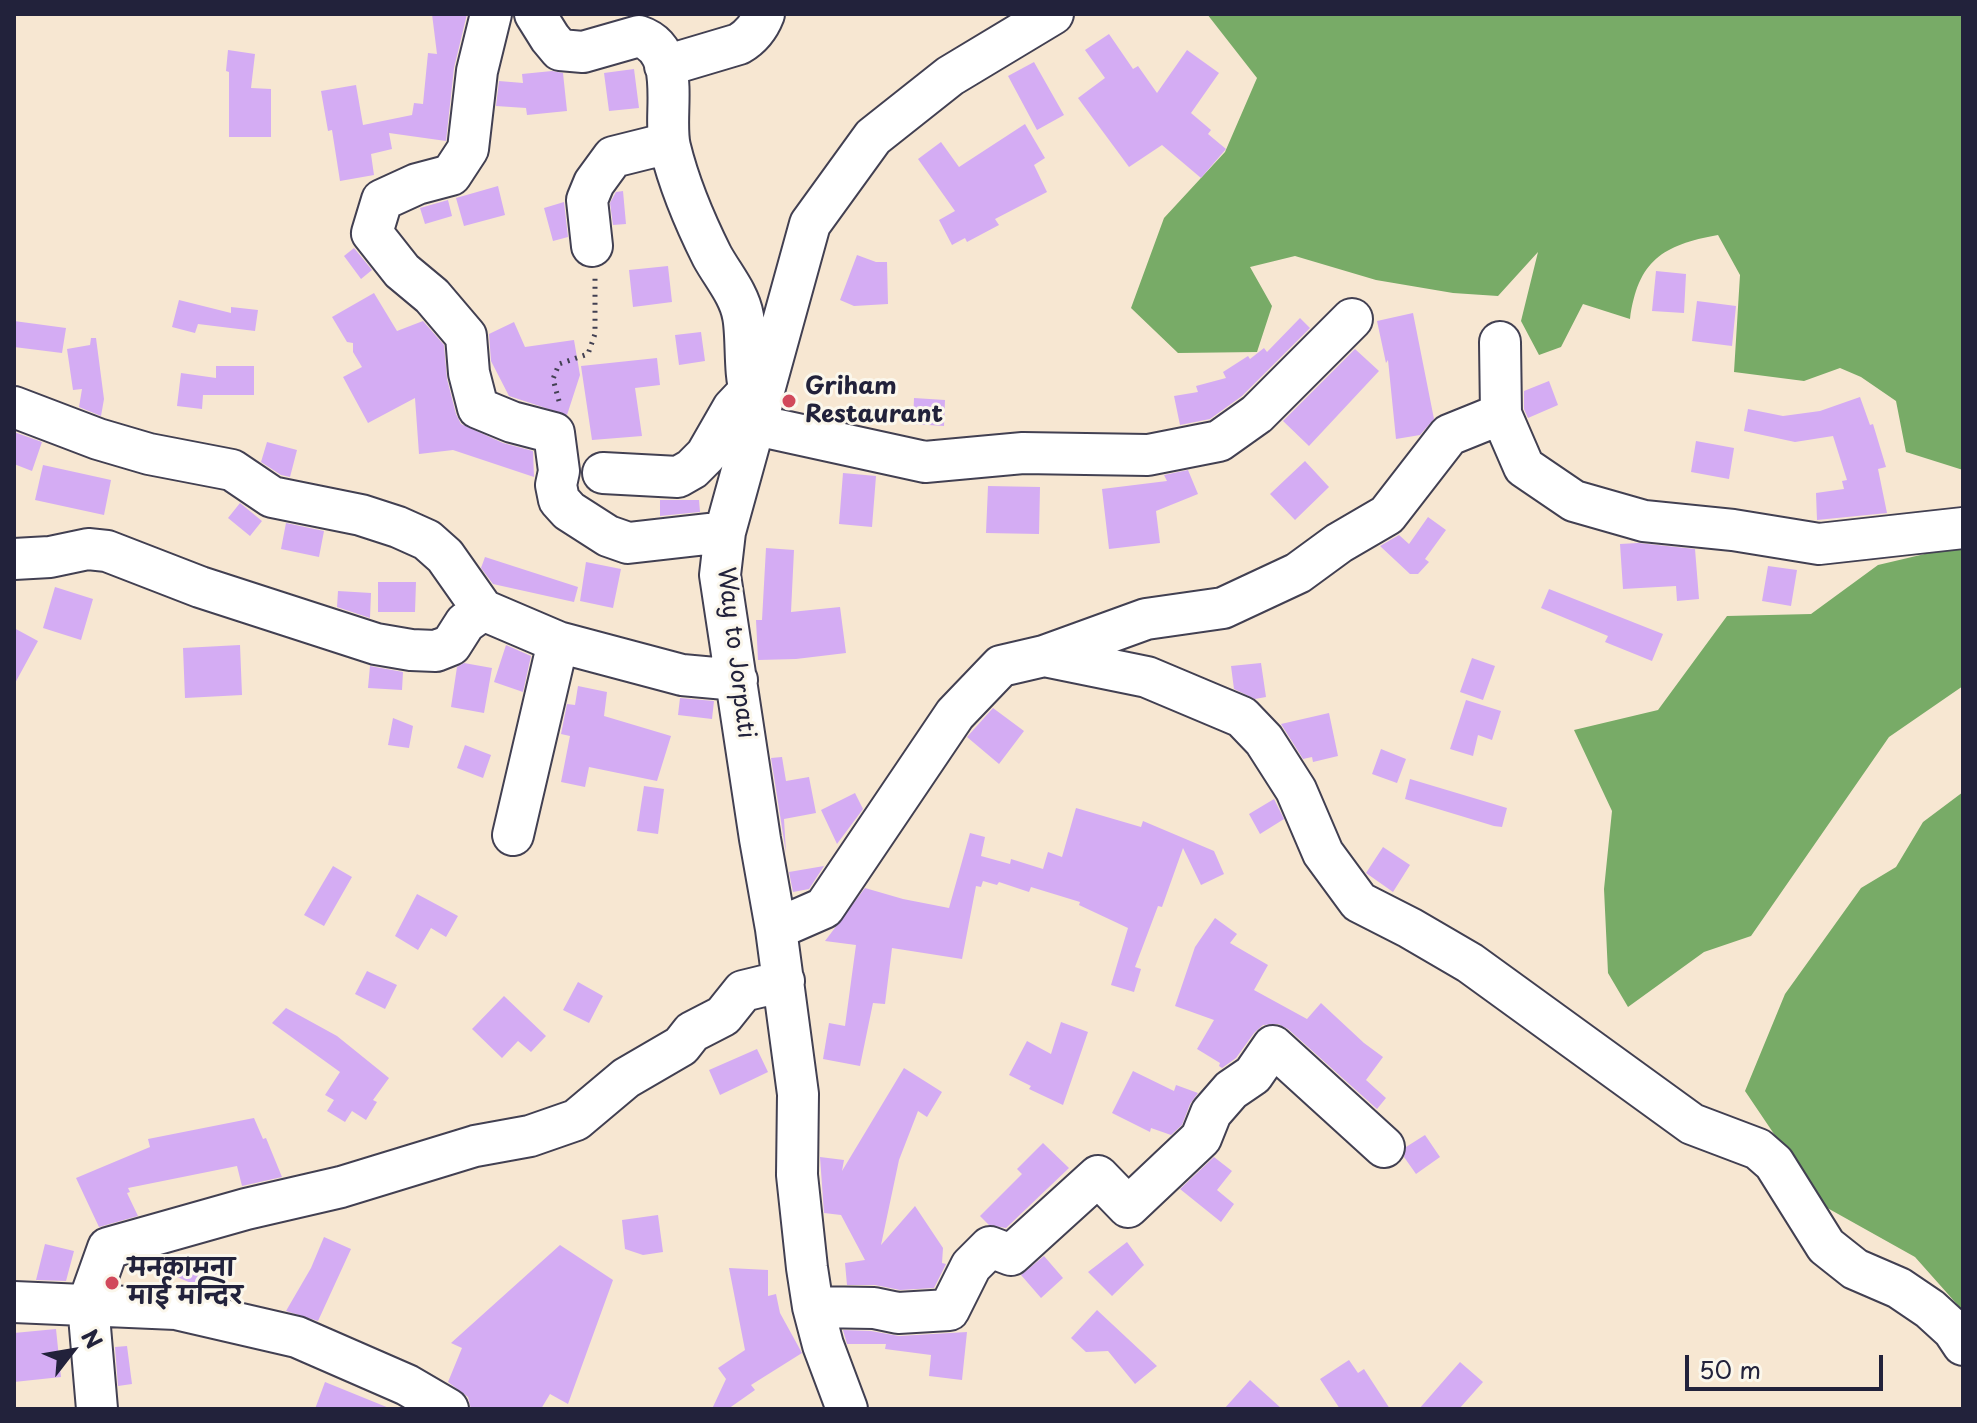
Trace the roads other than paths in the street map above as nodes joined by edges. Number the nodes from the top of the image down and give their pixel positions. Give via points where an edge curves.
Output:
1 (491, 14) edge
2 (535, 14) edge
3 (764, 14) edge
4 (1053, 14) edge
5 (638, 25) edge
6 (665, 66) junction
7 (669, 143) junction
8 (592, 246) road end
9 (1352, 319) dead end
10 (1500, 342) dead end
11 (756, 406) junction
12 (14, 407) edge
13 (1501, 414) junction
14 (603, 473) dead end
15 (1963, 528) edge
16 (725, 532) junction
17 (14, 559) edge
18 (483, 610) junction
19 (558, 642) junction
20 (1044, 656) junction
21 (737, 680) junction
22 (513, 835) dead end
23 (776, 929) junction
24 (784, 981) junction
25 (1384, 1147) dead end
26 (14, 1302) edge
27 (88, 1304) junction
28 (813, 1307) junction
29 (1963, 1345) edge
30 (97, 1409) edge
31 (448, 1409) edge
32 (847, 1409) edge

1 - 16 street via 477,71 468,149 451,175 382,200 372,233 466,336 478,408 554,433 556,485 559,500 569,511 628,543
2 - 5 street via 560,50 583,52
3 - 6 street via 747,40
4 - 11 street, Way to Jorpati via 950,76 873,137 810,224
5 - 6 street
6 - 7 street
7 - 8 street via 613,157 587,200
7 - 11 street via 681,184 743,316
9 - 11 street via 1257,414 1219,441 1148,455 1023,453 925,462
10 - 13 street
11 - 14 street via 733,408 706,455 678,477
11 - 16 street, Way to Jorpati
12 - 18 street via 149,454 232,470 272,497 361,515 427,540 445,556
13 - 15 street via 1524,467 1574,501 1644,521 1819,544
13 - 20 street via 1449,435 1387,515 1298,573 1223,608 1146,619
16 - 21 street, Way to Jorpati via 720,575
17 - 18 street via 107,551 200,587 376,644 411,650 436,651 451,645 465,623
18 - 19 street
19 - 21 street via 682,675
19 - 22 street
20 - 23 street via 1001,666 955,714 824,908
20 - 29 street via 1147,677 1242,717 1264,740 1296,790 1323,853 1359,902 1470,963 1692,1124 1758,1149 1774,1163 1826,1246 1855,1269 1930,1309
21 - 23 street, Way to Jorpati
23 - 24 street, Way to Jorpati
24 - 27 street via 743,991 723,1016 626,1078 576,1120 108,1248
24 - 28 street, Way to Jorpati via 798,1094 797,1175
25 - 28 street via 1273,1046 1253,1075 1211,1113 1201,1138 1128,1207 1098,1176 1011,1255 990,1247 971,1266 949,1310 898,1313
26 - 27 street
27 - 30 street
27 - 31 street via 176,1309 297,1337 407,1385
28 - 32 street, Way to Jorpati

